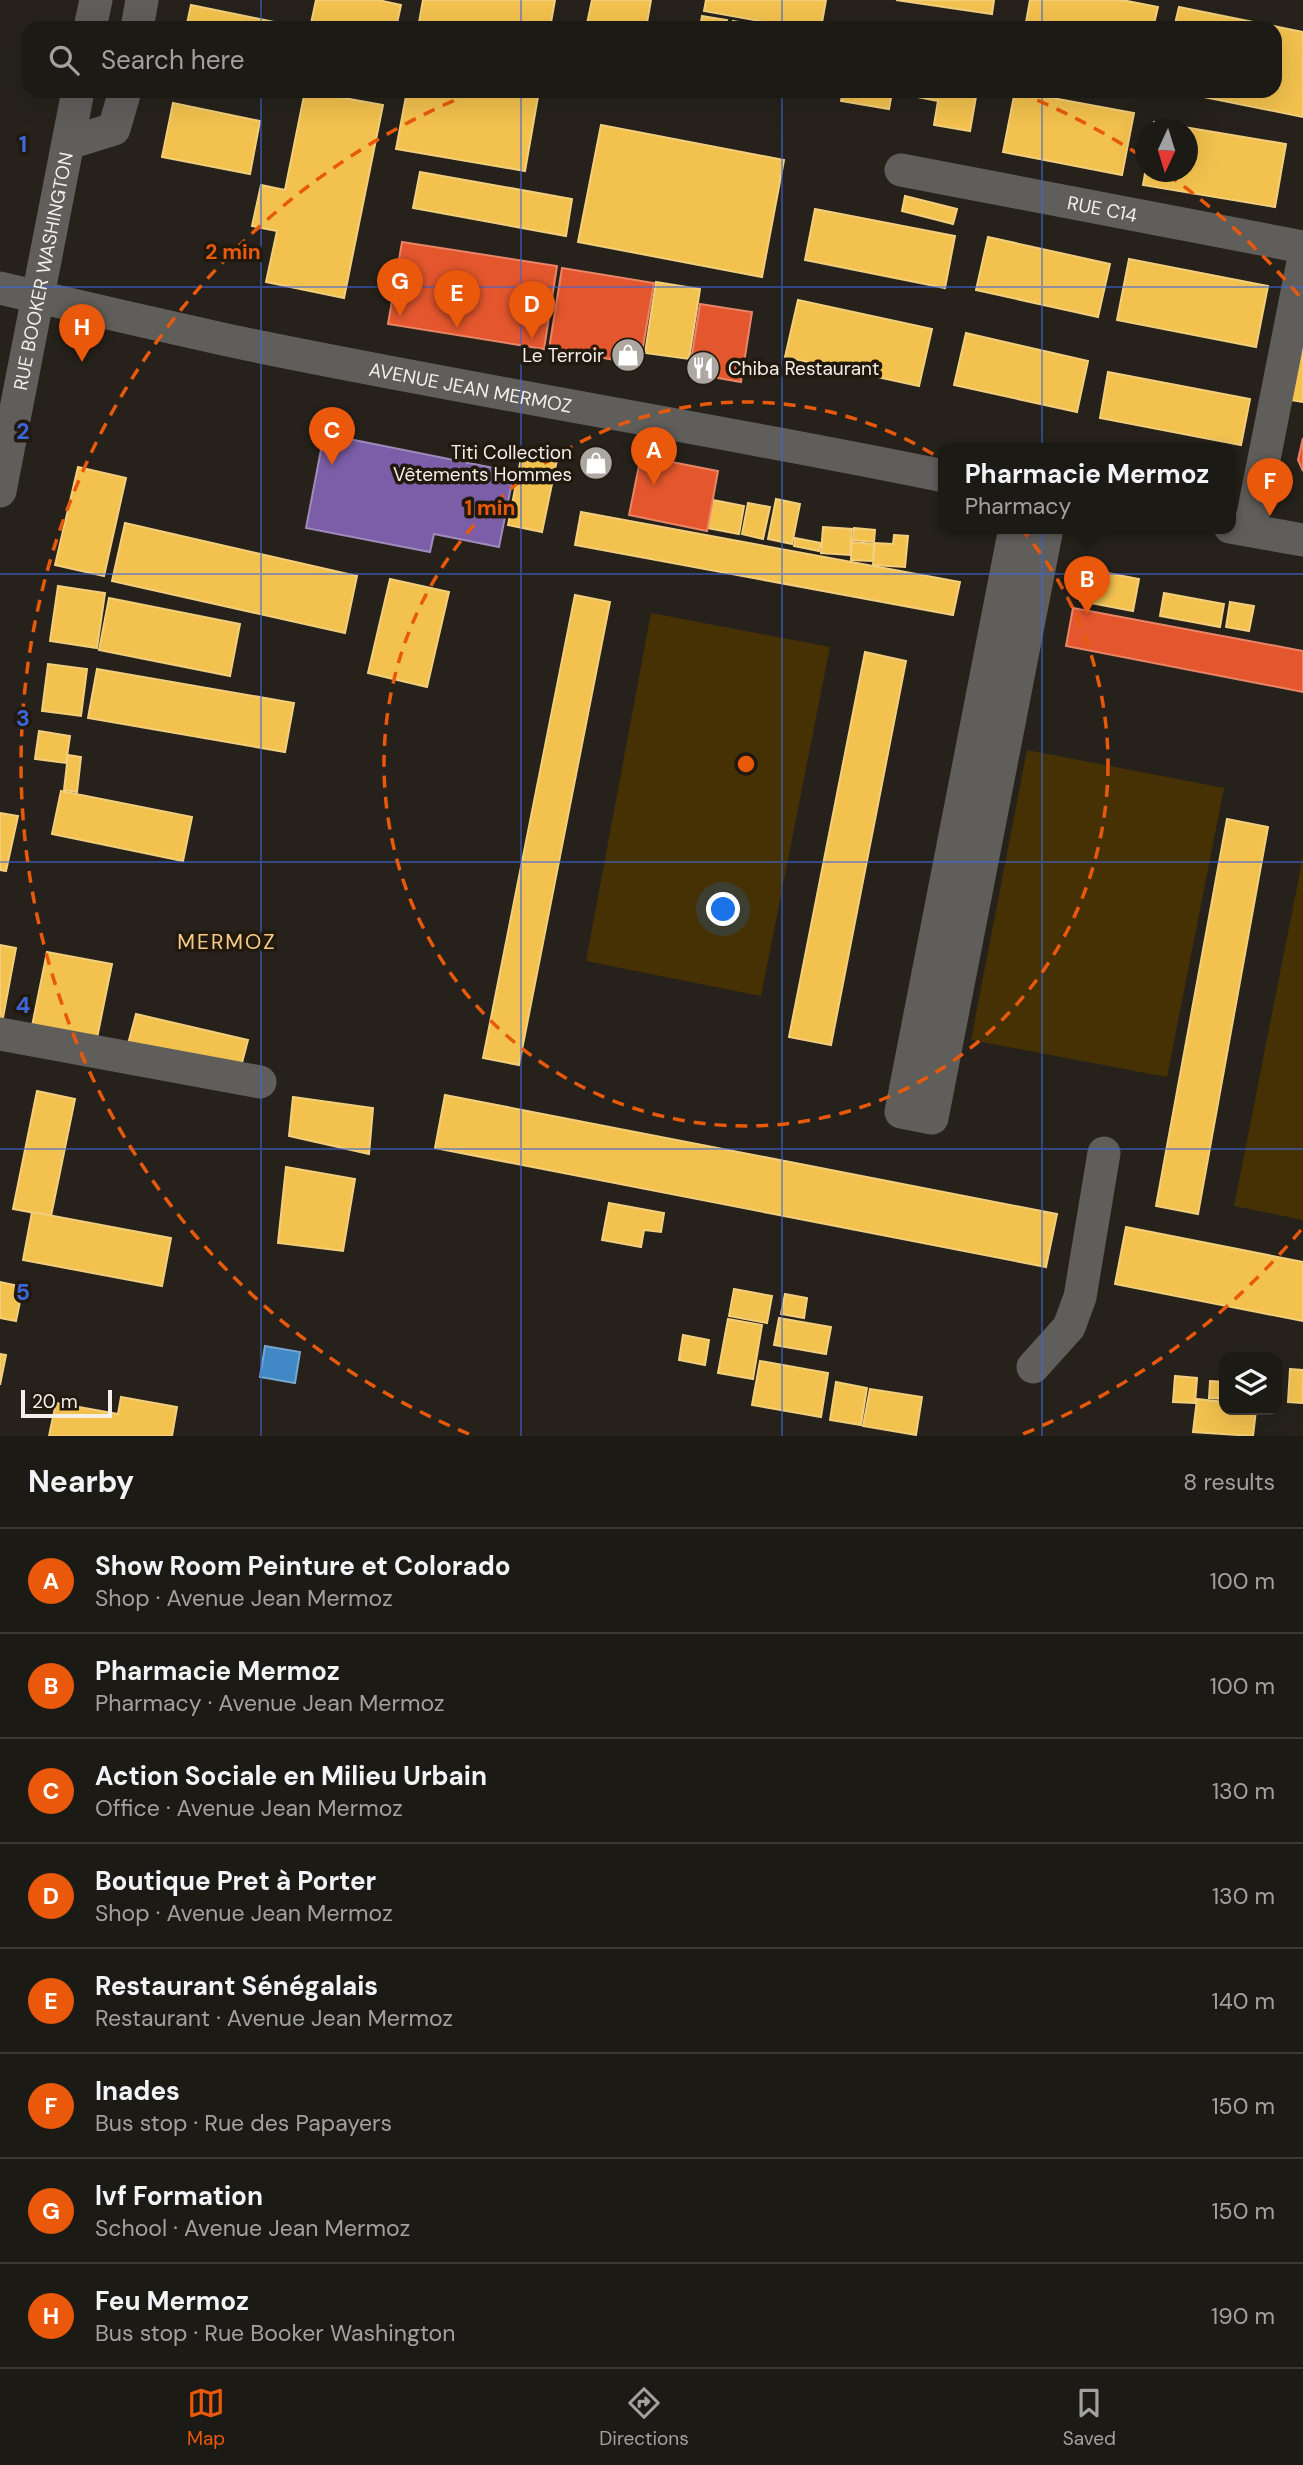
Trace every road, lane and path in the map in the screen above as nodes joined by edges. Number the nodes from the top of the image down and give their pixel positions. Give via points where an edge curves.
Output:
1 (96, 0) edge
2 (142, 0) edge
3 (92, 21) edge
4 (138, 21) edge
5 (77, 98) edge
6 (123, 98) edge
7 (69, 143) junction
8 (901, 170) dead end
9 (1303, 247) edge
10 (1303, 262) edge
11 (0, 288) edge
12 (40, 297) junction
13 (938, 474) edge
14 (0, 491) edge
15 (1240, 529) edge
16 (1015, 534) edge
17 (1046, 534) edge
18 (1303, 540) edge
19 (0, 1034) edge
20 (260, 1082) dead end
21 (1104, 1153) dead end
22 (1033, 1367) dead end

1 - 3 street
2 - 4 street
5 - 7 street, RUE BOOKER WASHINGTON
6 - 7 street via 114,129
7 - 12 street, RUE BOOKER WASHINGTON
8 - 9 street, RUE C14
10 - 15 street
11 - 12 street, AVENUE JEAN MERMOZ
12 - 13 street, AVENUE JEAN MERMOZ via 227,340
12 - 14 street, RUE BOOKER WASHINGTON
15 - 18 street
16 - 17 street via 917,1115
19 - 20 street
21 - 22 street via 1080,1297 1069,1327

